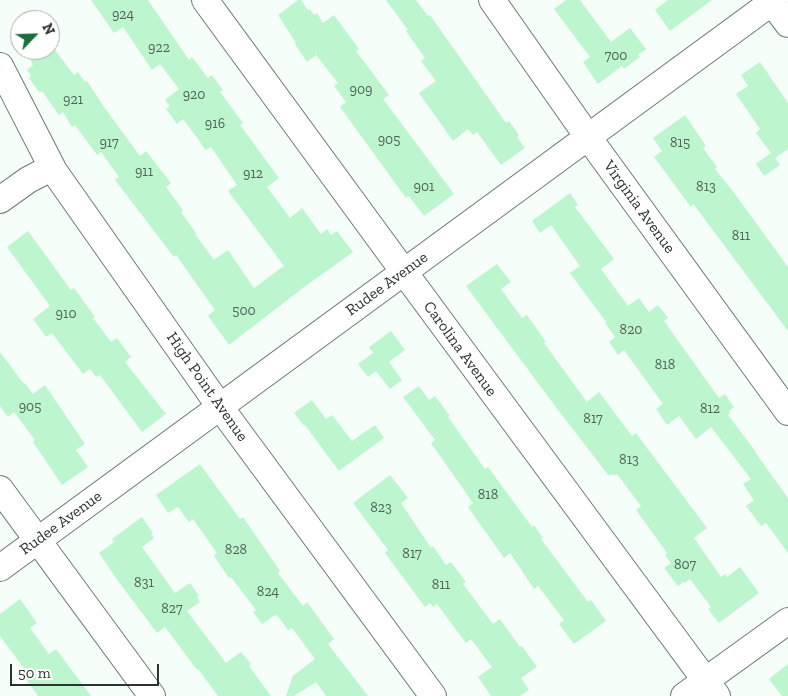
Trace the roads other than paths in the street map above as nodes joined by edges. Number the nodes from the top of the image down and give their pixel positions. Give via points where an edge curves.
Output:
1 (205, 0) edge
2 (492, 0) edge
3 (772, 1) edge
4 (788, 24) edge
5 (0, 66) edge
6 (588, 137) junction
7 (54, 171) junction
8 (0, 200) edge
9 (404, 272) junction
10 (220, 407) junction
11 (788, 412) edge
12 (0, 489) edge
13 (38, 540) junction
14 (0, 568) edge
15 (788, 621) edge
16 (711, 688) edge
17 (152, 696) edge
18 (433, 696) edge
19 (684, 696) edge

1 - 9 street, Carolina Avenue
2 - 6 street, Virginia Avenue
3 - 4 street
3 - 6 street, Rudee Avenue
5 - 7 street, High Point Avenue
6 - 9 street, Rudee Avenue
6 - 11 street, Virginia Avenue
7 - 8 street via 50,169 28,180
7 - 10 street, High Point Avenue
9 - 10 street, Rudee Avenue
9 - 16 street, Carolina Avenue
10 - 13 street, Rudee Avenue
10 - 18 street, High Point Avenue
12 - 13 street
13 - 14 street, Rudee Avenue
13 - 17 street
15 - 16 street
16 - 19 street

